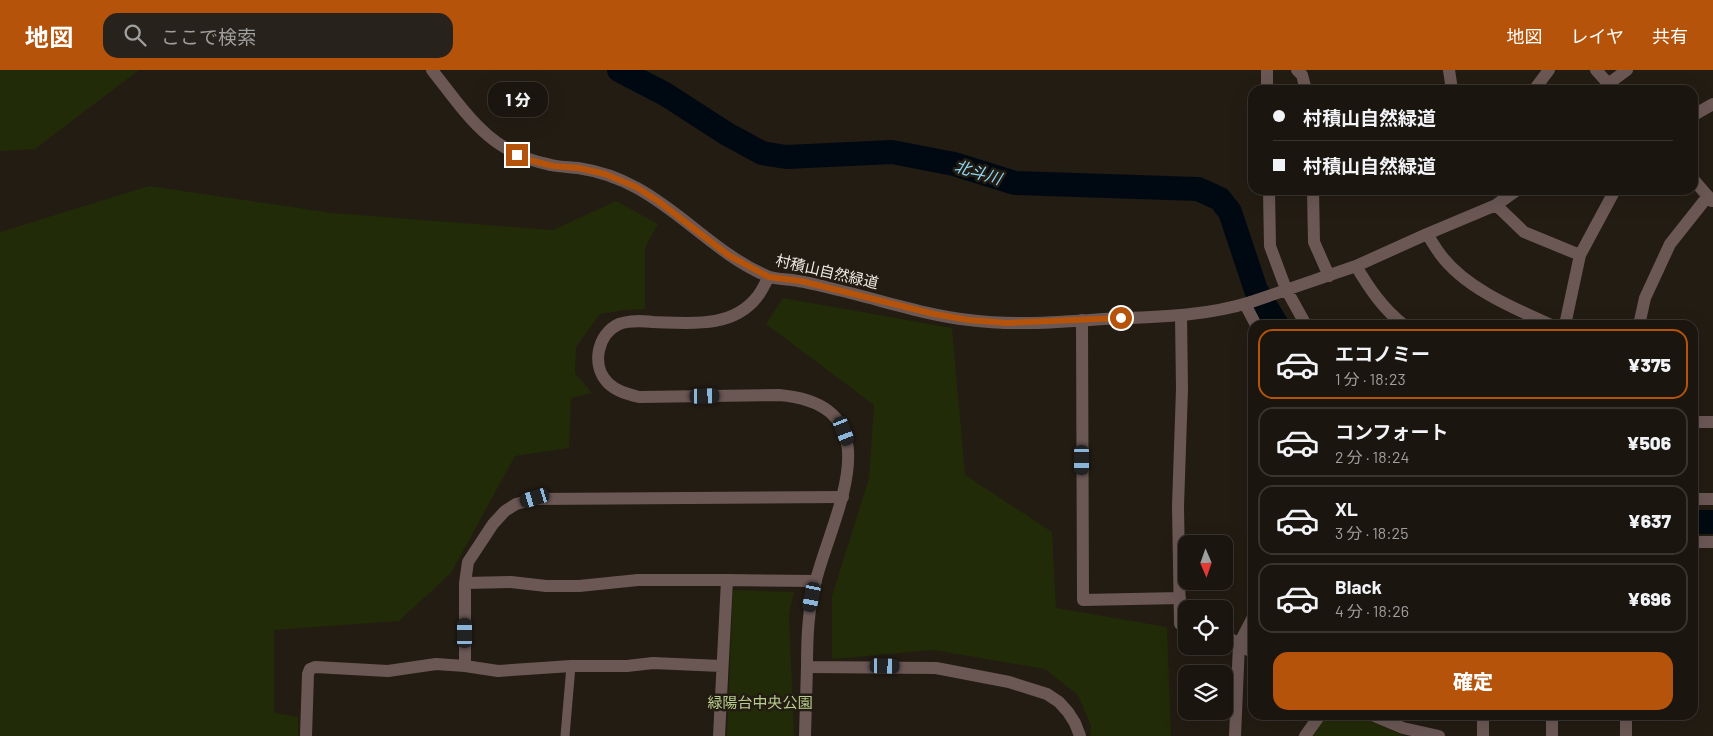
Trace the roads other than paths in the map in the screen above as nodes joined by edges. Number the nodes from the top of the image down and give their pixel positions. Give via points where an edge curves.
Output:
1 (432, 70) edge
2 (1267, 70) edge
3 (1297, 70) edge
4 (1448, 70) edge
5 (1549, 70) edge
6 (1596, 70) edge
7 (1627, 70) edge
8 (1267, 85) edge
9 (1305, 85) edge
10 (1451, 85) edge
11 (1538, 85) edge
12 (1607, 85) edge
13 (1612, 85) edge
14 (1713, 104) edge
15 (1698, 113) edge
16 (1698, 185) edge
17 (1269, 195) edge
18 (1313, 195) edge
19 (1511, 195) edge
20 (1612, 195) edge
21 (1710, 199) edge
22 (1496, 205) junction
23 (1427, 234) junction
24 (1580, 255) junction
25 (1356, 266) junction
26 (1329, 276) junction
27 (769, 277) junction
28 (1282, 290) junction
29 (1248, 303) junction
30 (1181, 315) junction
31 (1082, 320) junction
32 (1254, 320) edge
33 (1303, 320) edge
34 (1398, 320) edge
35 (1540, 320) edge
36 (1566, 320) edge
37 (1640, 320) edge
38 (1698, 422) edge
39 (1713, 422) edge
40 (843, 497) junction
41 (1698, 499) edge
42 (1713, 499) edge
43 (1698, 542) edge
44 (1713, 542) edge
45 (727, 580) junction
46 (816, 580) junction
47 (465, 583) junction
48 (1180, 598) joint
49 (1248, 627) edge
50 (1233, 640) edge
51 (1239, 644) junction
52 (1248, 650) edge
53 (465, 666) junction
54 (571, 666) junction
55 (722, 666) junction
56 (807, 667) junction
57 (1316, 720) edge
58 (1384, 720) edge
59 (1483, 720) edge
60 (1552, 720) edge
61 (1626, 720) edge
62 (306, 736) edge
63 (565, 736) edge
64 (719, 736) edge
65 (805, 736) edge
66 (1080, 736) edge
67 (1235, 736) edge
68 (1305, 736) edge
69 (1439, 736) edge
70 (1483, 736) edge
71 (1552, 736) edge
72 (1626, 736) edge

1 - 27 street, 村積山自然緑道 via 469,118 506,150 553,166 605,174 636,187 728,255
2 - 8 street
3 - 9 street
4 - 10 street
5 - 11 street
6 - 12 street
7 - 13 street
14 - 15 street
16 - 21 street
17 - 28 street via 1270,246
18 - 26 street via 1314,242
19 - 22 street, 村積山自然緑道
20 - 24 street
21 - 37 street via 1670,244 1645,298
22 - 23 street, 村積山自然緑道
22 - 24 street via 1524,232
23 - 25 street, 村積山自然緑道
23 - 35 street via 1440,255 1463,278 1506,305
24 - 36 street
25 - 26 street, 村積山自然緑道
25 - 34 street via 1373,294
26 - 28 street, 村積山自然緑道
27 - 31 street, 村積山自然緑道 via 801,281 969,320 1007,323
27 - 40 street via 752,303 729,318 709,322 636,321 617,325 601,341 600,370 613,387 639,397 780,395 816,404 834,416 848,441 850,461
28 - 29 street, 村積山自然緑道
28 - 33 street
29 - 30 street, 村積山自然緑道 via 1219,311
29 - 32 street
30 - 31 street, 村積山自然緑道
30 - 48 street
31 - 48 street via 1083,600
38 - 39 street
40 - 46 street
40 - 47 street via 535,498 516,504 493,524 468,562
41 - 42 street
43 - 44 street
45 - 46 street
45 - 47 street via 638,580 579,586
45 - 55 street
46 - 56 street via 807,632
47 - 53 street
49 - 51 street
50 - 51 street
51 - 52 street
51 - 67 street
53 - 54 street via 498,671
53 - 62 street via 436,664 388,671 312,667 308,674
54 - 55 street via 653,663
54 - 63 street
55 - 64 street
56 - 65 street
56 - 66 street via 936,668 1009,682 1047,694 1059,702 1075,723
57 - 68 street
58 - 69 street
59 - 70 street
60 - 71 street
61 - 72 street

